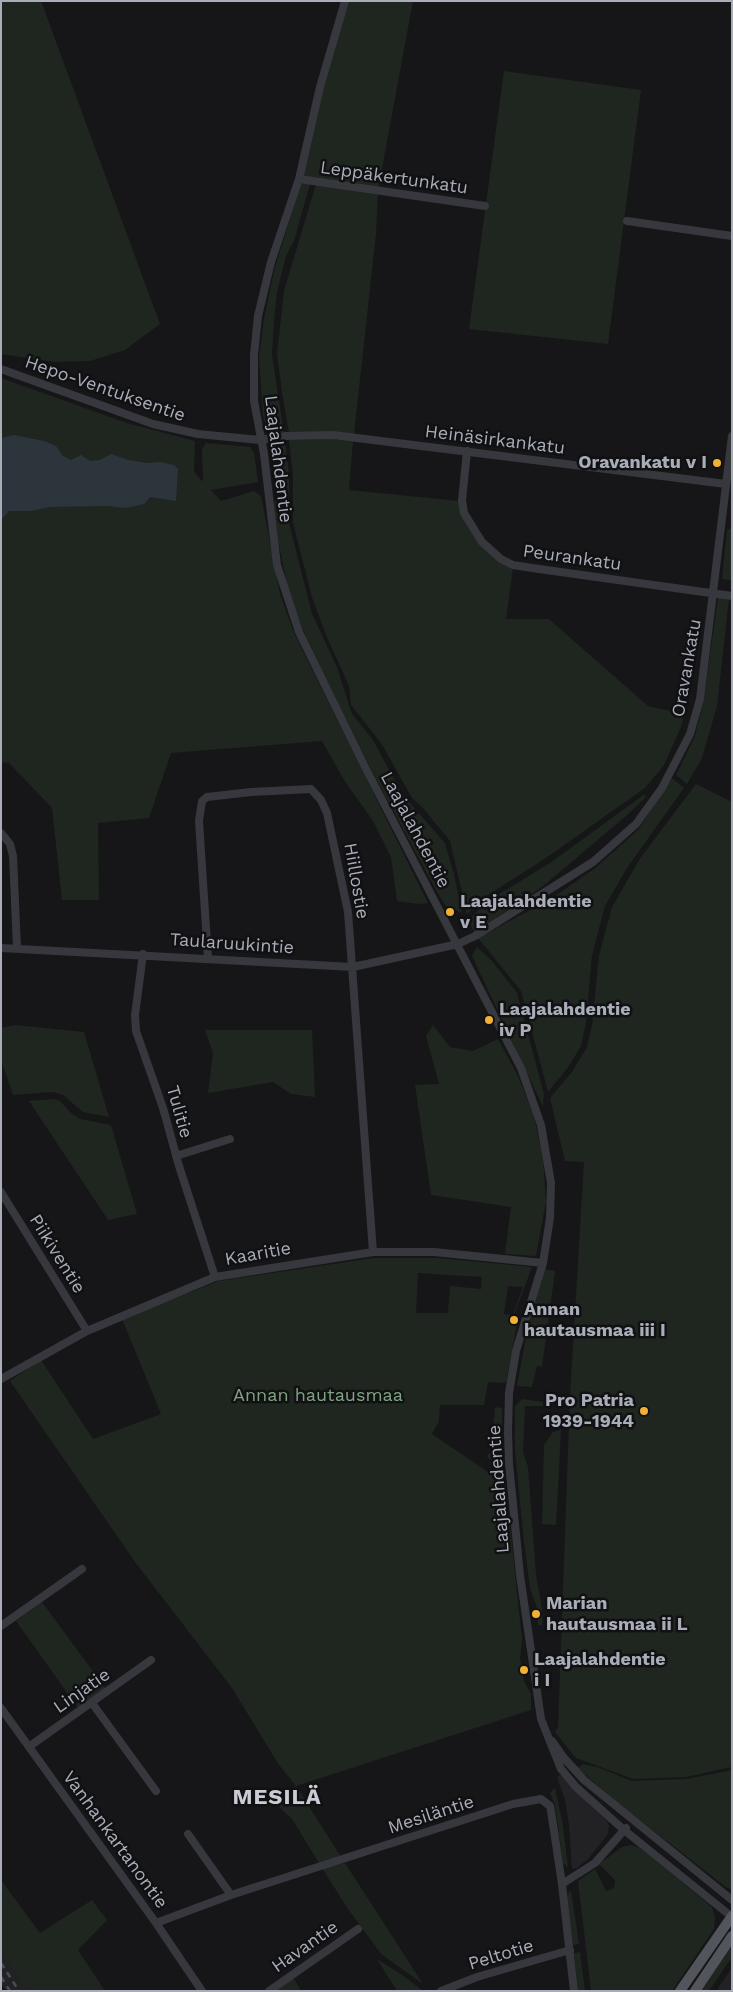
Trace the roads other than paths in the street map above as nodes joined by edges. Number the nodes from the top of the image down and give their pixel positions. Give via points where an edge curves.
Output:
1 (344, 1) edge
2 (299, 178) junction
3 (485, 206) dead end
4 (627, 221) dead end
5 (732, 236) edge
6 (1, 369) edge
7 (732, 436) edge
8 (260, 440) junction
9 (468, 451) junction
10 (726, 484) junction
11 (714, 593) junction
12 (732, 596) edge
13 (1, 833) edge
14 (458, 944) junction
15 (1, 948) edge
16 (17, 948) junction
17 (143, 954) junction
18 (208, 958) junction
19 (353, 967) junction
20 (230, 1139) dead end
21 (176, 1156) junction
22 (1, 1192) edge
23 (373, 1252) junction
24 (543, 1263) junction
25 (215, 1276) junction
26 (87, 1330) junction
27 (1, 1379) edge
28 (82, 1569) dead end
29 (1, 1626) edge
30 (151, 1660) dead end
31 (92, 1703) junction
32 (1, 1708) edge
33 (546, 1733) junction
34 (30, 1746) junction
35 (156, 1791) dead end
36 (633, 1821) junction
37 (624, 1830) junction
38 (188, 1834) dead end
39 (562, 1884) junction
40 (231, 1895) junction
41 (732, 1900) edge
42 (732, 1916) edge
43 (156, 1923) junction
44 (358, 1929) dead end
45 (732, 1936) edge
46 (570, 1950) junction
47 (202, 1991) edge
48 (270, 1991) edge
49 (441, 1991) edge
50 (574, 1991) edge
51 (680, 1991) edge
52 (695, 1991) edge

1 - 2 street, Laajalahdentie
2 - 3 street, Leppäkertunkatu
2 - 8 street, Laajalahdentie via 271,262 258,316 254,401
4 - 5 street
6 - 8 street, Hepo-Ventuksentie via 178,431
7 - 10 street, Oravankatu
8 - 9 street, Heinäsirkankatu via 333,435
8 - 14 street, Laajalahdentie via 277,565 299,632
9 - 10 street, Heinäsirkankatu
9 - 11 street, Peurankatu via 462,501 464,513 482,542 502,560 532,568
10 - 11 street, Oravankatu
11 - 12 street, Peurankatu
11 - 14 street, Oravankatu via 700,699 690,734 662,788 636,824 593,862
13 - 16 street via 10,844 13,856
14 - 19 street, Taularuukintie
14 - 24 street, Laajalahdentie via 521,1068 541,1125 552,1202
15 - 16 street, Taularuukintie
16 - 17 street, Taularuukintie
17 - 18 street, Taularuukintie
17 - 21 street, Tulitie via 137,991 136,1030
18 - 19 street, Taularuukintie
18 - 19 street, Hiillostie via 200,821 202,801 207,797 299,788 316,793 327,813 348,912
19 - 23 street, Hiillostie
20 - 21 street
21 - 25 street, Tulitie
22 - 26 street, Piikiventie
23 - 24 street, Kaaritie via 434,1252
23 - 25 street, Kaaritie
24 - 33 street, Laajalahdentie via 516,1351 509,1393 508,1464 538,1706
25 - 26 street, Kaaritie
26 - 27 street, Kaaritie
28 - 29 street
30 - 31 street, Linjatie
31 - 34 street, Linjatie
31 - 35 street
32 - 34 street, Vanhankartanontie
33 - 36 street, Laajalahdentie via 568,1764
33 - 37 street, Laajalahdentie via 560,1769
34 - 43 street, Vanhankartanontie
36 - 37 street
36 - 41 street, Laajalahdentie
37 - 39 street via 595,1863
37 - 42 street, Laajalahdentie
38 - 40 street
39 - 40 street, Mesiläntie via 550,1806 541,1799 513,1804
39 - 46 street
40 - 43 street, Mesiläntie
42 - 51 main road
43 - 47 street, Vanhankartanontie
44 - 48 street, Havantie
45 - 52 main road
46 - 49 street, Peltotie
46 - 50 street

